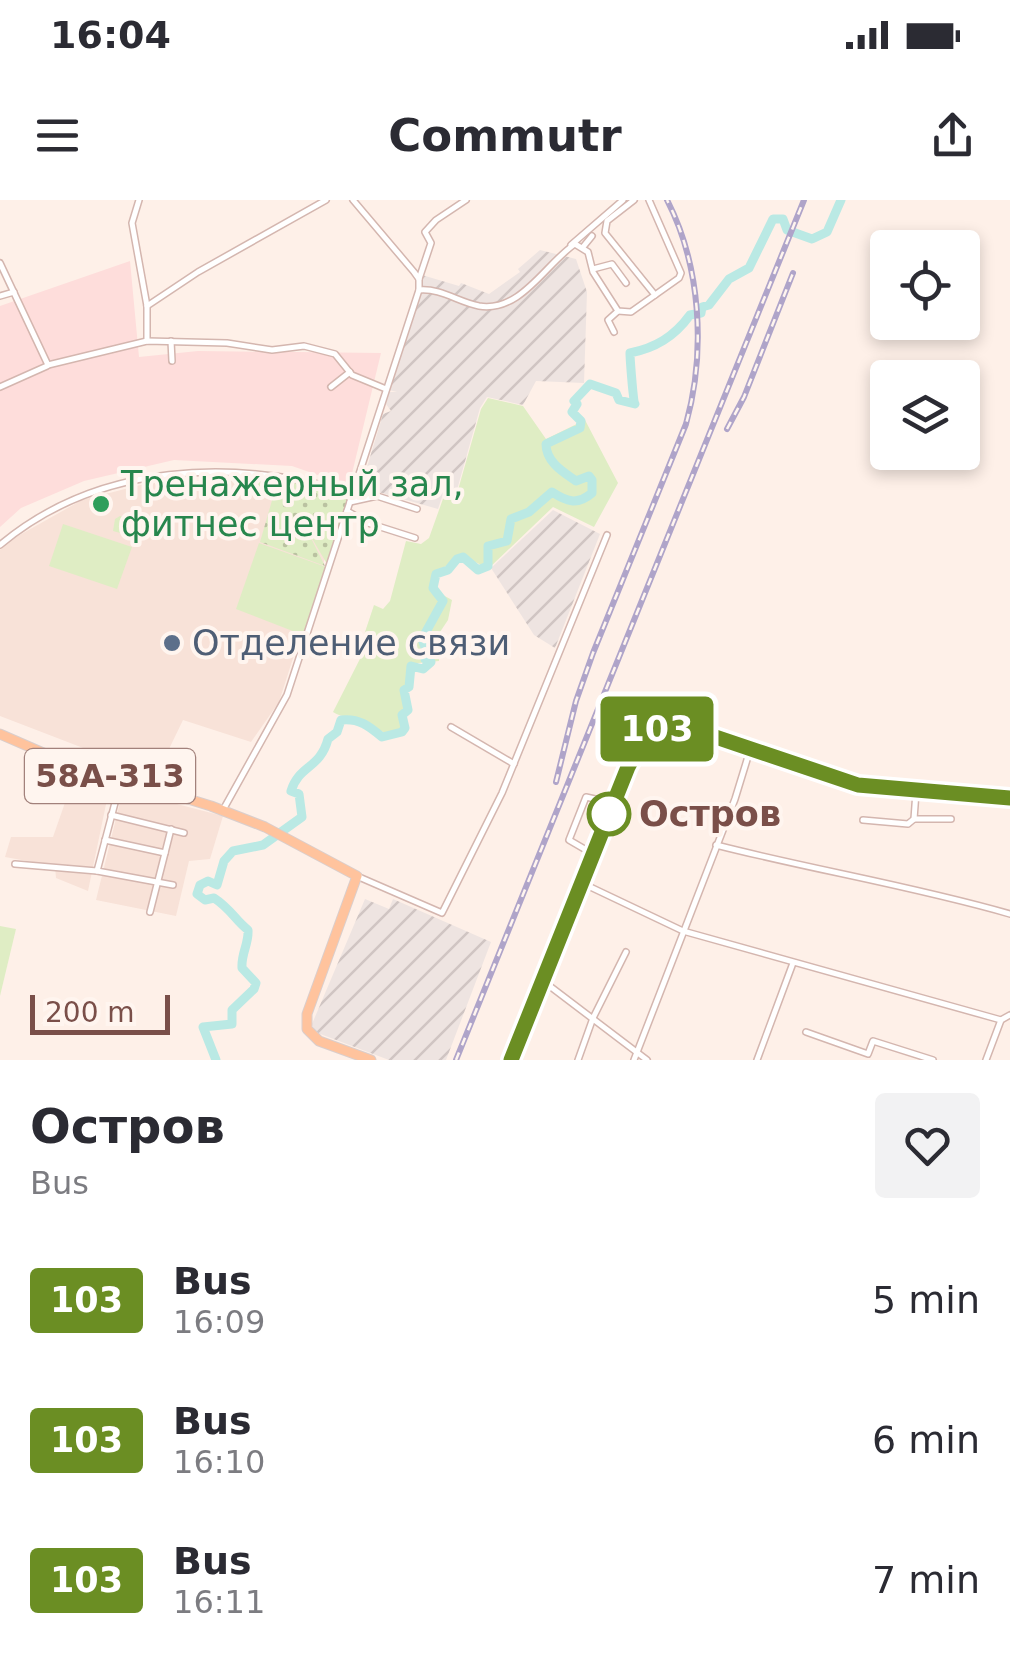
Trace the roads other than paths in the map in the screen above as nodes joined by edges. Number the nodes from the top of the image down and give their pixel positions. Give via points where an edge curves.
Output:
1 (139, 200) edge
2 (326, 200) edge
3 (353, 200) edge
4 (466, 200) edge
5 (623, 200) edge
6 (634, 200) edge
7 (648, 200) edge
8 (596, 222) junction
9 (605, 233) junction
10 (592, 236) dead end
11 (583, 247) junction
12 (569, 248) junction
13 (0, 264) edge
14 (593, 270) junction
15 (419, 280) junction
16 (626, 283) dead end
17 (419, 290) junction
18 (14, 292) junction
19 (655, 295) junction
20 (0, 296) edge
21 (147, 306) junction
22 (618, 311) junction
23 (614, 332) dead end
24 (147, 341) junction
25 (171, 341) junction
26 (172, 361) dead end
27 (48, 365) junction
28 (350, 372) junction
29 (0, 387) edge
30 (331, 387) dead end
31 (386, 389) junction
32 (353, 493) junction
33 (350, 502) junction
34 (417, 509) dead end
35 (347, 511) junction
36 (607, 536) dead end
37 (415, 538) dead end
38 (0, 545) edge
39 (451, 728) dead end
40 (0, 734) edge
41 (751, 747) junction
42 (514, 764) junction
43 (121, 780) junction
44 (916, 792) junction
45 (1010, 798) edge
46 (614, 803) junction
47 (223, 810) junction
48 (112, 815) junction
49 (863, 820) dead end
50 (914, 820) junction
51 (951, 820) dead end
52 (170, 830) junction
53 (184, 833) dead end
54 (105, 840) junction
55 (716, 845) junction
56 (165, 853) junction
57 (593, 854) junction
58 (15, 864) dead end
59 (97, 871) junction
60 (358, 876) junction
61 (158, 881) junction
62 (581, 882) junction
63 (174, 884) dead end
64 (150, 912) dead end
65 (1010, 914) edge
66 (683, 930) junction
67 (626, 952) dead end
68 (793, 963) junction
69 (543, 981) junction
70 (1010, 1015) edge
71 (592, 1018) junction
72 (1001, 1020) junction
73 (806, 1032) dead end
74 (637, 1052) junction
75 (866, 1057) edge
76 (371, 1060) edge
77 (511, 1060) edge
78 (578, 1060) edge
79 (634, 1060) edge
80 (647, 1060) edge
81 (758, 1060) edge
82 (933, 1060) edge
83 (986, 1060) edge

1 - 21 street via 132,223
2 - 21 street
3 - 15 street
4 - 15 street via 425,232 430,242
5 - 8 street
6 - 9 street via 607,222
7 - 19 street via 681,273
8 - 9 street
8 - 12 street
9 - 19 street
10 - 11 street
11 - 12 street
11 - 14 street
12 - 17 street via 534,285 500,305 483,307
13 - 18 street
14 - 16 street via 612,264
14 - 22 street
15 - 17 street
17 - 31 street
18 - 20 street
18 - 27 street
19 - 22 street via 631,312
21 - 24 street
22 - 23 street via 608,320
24 - 25 street
24 - 27 street
25 - 26 street
25 - 28 street via 272,350 304,346 336,354
27 - 29 street
28 - 30 street
28 - 31 street
31 - 32 street
32 - 33 street
32 - 38 street via 262,474 148,476 66,502
33 - 34 street via 376,496
33 - 35 street
35 - 37 street
35 - 47 street via 288,694
36 - 42 street
39 - 42 street
40 - 43 main road, 58А-313
41 - 44 main road via 858,785
41 - 46 main road via 661,727 640,744
41 - 55 street
42 - 60 street via 442,912
43 - 47 main road, 58А-313
43 - 48 street
44 - 45 main road
44 - 50 street
46 - 57 main road
46 - 57 street via 586,797 569,840
47 - 60 main road, 58А-313
48 - 52 street
48 - 54 street
49 - 50 street
50 - 51 street
52 - 53 street
52 - 56 street
54 - 56 street
54 - 59 street
55 - 65 street
55 - 66 street
56 - 61 street
57 - 62 main road
58 - 59 street
59 - 61 street
60 - 76 main road via 306,1014 307,1029 320,1041
61 - 63 street
61 - 64 street
62 - 66 street
62 - 69 main road
66 - 68 street
66 - 74 street
67 - 71 street
68 - 72 street
68 - 81 street
69 - 71 street
69 - 77 main road
70 - 72 street
71 - 74 street
71 - 78 street
72 - 83 street
73 - 75 street
74 - 79 street
74 - 80 street
75 - 82 street via 873,1040

